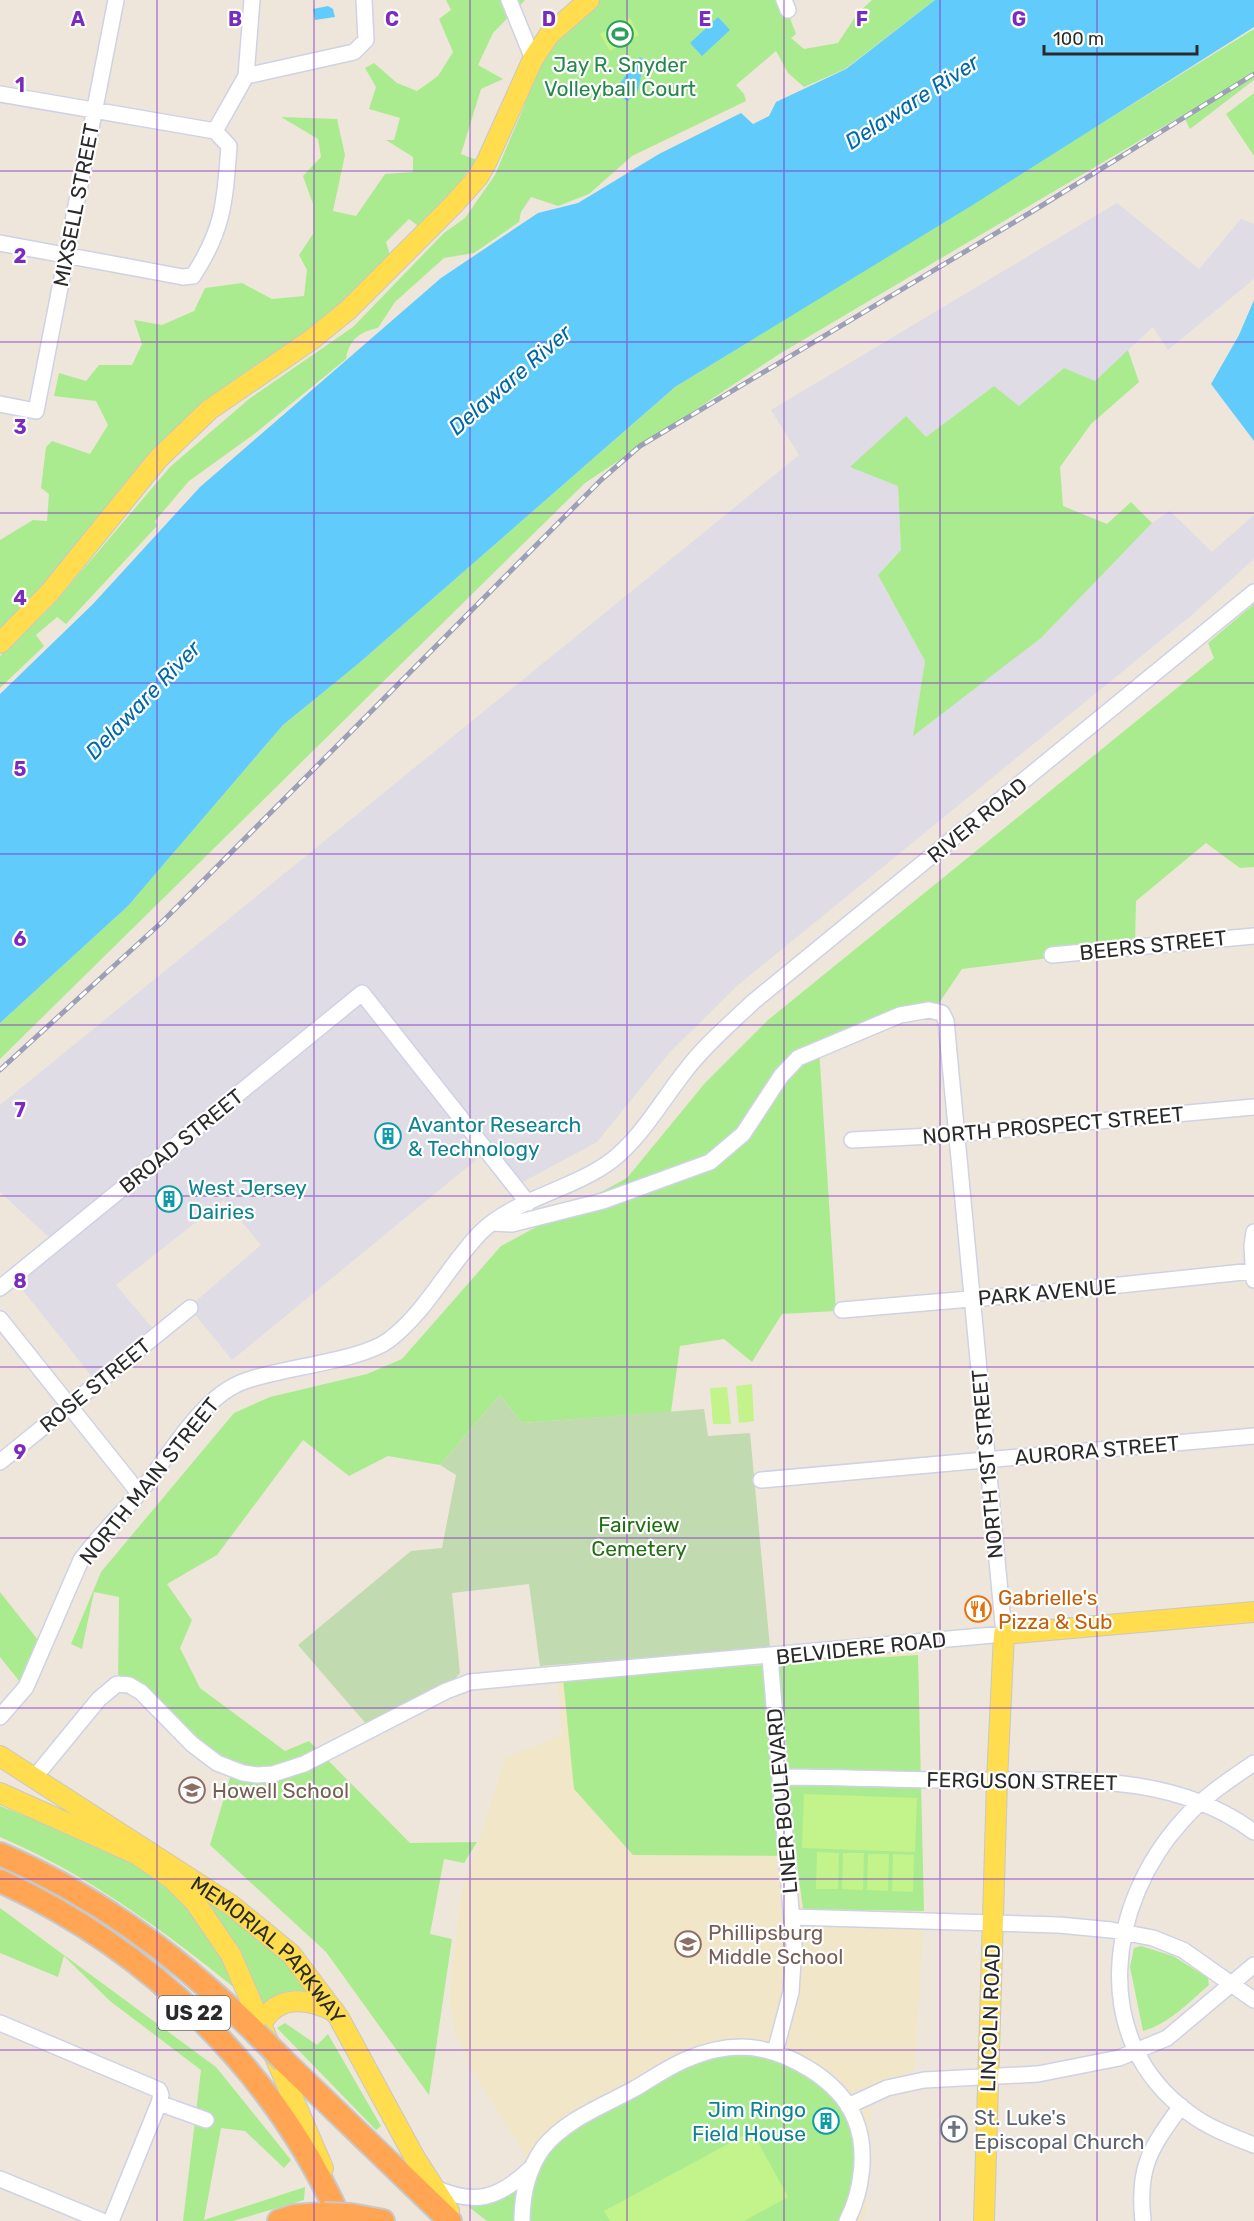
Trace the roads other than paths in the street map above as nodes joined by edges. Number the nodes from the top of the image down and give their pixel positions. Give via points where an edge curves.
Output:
1 (116, 0) edge
2 (252, 0) edge
3 (364, 0) edge
4 (509, 0) edge
5 (589, 0) edge
6 (532, 59) junction
7 (246, 76) junction
8 (0, 94) edge
9 (94, 110) junction
10 (215, 131) junction
11 (0, 243) edge
12 (66, 256) junction
13 (0, 404) edge
14 (1254, 592) edge
15 (0, 642) edge
16 (1254, 936) edge
17 (1052, 955) dead end
18 (1254, 1107) edge
19 (957, 1133) junction
20 (852, 1140) dead end
21 (528, 1203) junction
22 (493, 1222) junction
23 (1254, 1232) edge
24 (1253, 1276) edge
25 (0, 1288) edge
26 (972, 1299) junction
27 (190, 1308) dead end
28 (842, 1310) dead end
29 (0, 1318) edge
30 (70, 1406) junction
31 (1254, 1436) edge
32 (987, 1459) junction
33 (0, 1462) edge
34 (761, 1480) dead end
35 (139, 1493) junction
36 (1254, 1612) edge
37 (1004, 1634) junction
38 (770, 1657) junction
39 (3, 1711) edge
40 (0, 1756) edge
41 (1254, 1763) edge
42 (780, 1777) junction
43 (997, 1781) junction
44 (42, 1783) junction
45 (0, 1793) edge
46 (1202, 1801) junction
47 (35, 1809) junction
48 (1254, 1832) edge
49 (0, 1854) edge
50 (0, 1881) edge
51 (792, 1917) junction
52 (993, 1922) junction
53 (1124, 1932) junction
54 (1254, 1965) edge
55 (1232, 1983) junction
56 (1254, 2000) edge
57 (334, 2011) junction
58 (0, 2023) edge
59 (259, 2029) junction
60 (1137, 2051) junction
61 (775, 2052) junction
62 (988, 2077) junction
63 (159, 2103) junction
64 (848, 2106) junction
65 (1181, 2106) junction
66 (206, 2121) dead end
67 (1254, 2145) edge
68 (531, 2169) junction
69 (0, 2179) edge
70 (432, 2186) junction
71 (337, 2213) edge
72 (102, 2221) edge
73 (111, 2221) edge
74 (279, 2221) edge
75 (383, 2221) edge
76 (450, 2221) edge
77 (456, 2221) edge
78 (522, 2221) edge
79 (848, 2221) edge
80 (984, 2221) edge
81 (1143, 2221) edge

1 - 9 street, MIXSELL STREET
2 - 7 street
3 - 7 street via 366,40 354,52
4 - 6 street
5 - 6 main road via 549,35
6 - 15 main road via 487,161 454,204 348,310 209,410 158,459 50,592
7 - 10 street
8 - 9 street
9 - 10 street
9 - 12 street, MIXSELL STREET
10 - 12 street via 229,146 220,226 193,276
11 - 12 street
12 - 13 street, MIXSELL STREET via 36,411
14 - 21 street, RIVER ROAD via 753,1002 703,1051 612,1160 582,1179
16 - 17 street, BEERS STREET
18 - 19 street, NORTH PROSPECT STREET
19 - 20 street, NORTH PROSPECT STREET
19 - 22 street, NORTH 1ST STREET via 944,1015 938,1010 900,1016 798,1058 781,1076 743,1134 710,1162 628,1194 512,1224
19 - 26 street, NORTH 1ST STREET
21 - 22 street, NORTH MAIN STREET
21 - 25 street, BROAD STREET via 362,993
22 - 35 street, NORTH MAIN STREET via 435,1292 387,1341 361,1352 279,1370 231,1387 199,1416
23 - 24 street
24 - 26 street, PARK AVENUE
26 - 28 street, PARK AVENUE
26 - 32 street, NORTH 1ST STREET
27 - 30 street, ROSE STREET
29 - 30 street
30 - 33 street, ROSE STREET
30 - 35 street
31 - 32 street, AURORA STREET
32 - 34 street, AURORA STREET
32 - 37 street, NORTH 1ST STREET
35 - 39 street, NORTH MAIN STREET via 81,1560 26,1687
36 - 37 main road, BELVIDERE ROAD
37 - 38 street, BELVIDERE ROAD
37 - 43 main road, NORTH 1ST STREET
38 - 42 street, LINER BOULEVARD
38 - 44 street, BELVIDERE ROAD via 468,1683 273,1774 243,1773 217,1763 134,1687 117,1684 99,1699
40 - 44 main road, MEMORIAL PARKWAY
41 - 46 street
42 - 43 street, FERGUSON STREET
42 - 51 street, LINER BOULEVARD
43 - 46 street, FERGUSON STREET via 1116,1782 1173,1791
43 - 52 main road, NORTH 1ST STREET
44 - 47 main road
44 - 57 main road, MEMORIAL PARKWAY via 258,1924 300,1964
45 - 47 main road, MEMORIAL PARKWAY
46 - 48 street, FERGUSON STREET
46 - 53 street via 1162,1846 1132,1904
47 - 59 main road, MEMORIAL PARKWAY via 138,1856 188,1894 227,1947
49 - 59 highway, US 22 via 71,1888 135,1929
50 - 71 highway, US 22 via 107,1942 205,2023 275,2104
51 - 52 street
51 - 61 street, LINER BOULEVARD via 791,1992
52 - 53 street
52 - 62 main road, LINCOLN ROAD
53 - 55 street via 1183,1950
53 - 60 street via 1118,1963 1119,1995
54 - 55 street
55 - 56 street
55 - 60 street via 1180,2028
57 - 59 main road via 311,2002 292,2001 275,2007
57 - 70 main road, MEMORIAL PARKWAY
58 - 63 street via 152,2086 161,2095
59 - 71 main road, MEMORIAL PARKWAY via 330,2184
59 - 76 highway, US 22, bridge via 284,2061
60 - 62 street via 1066,2071
60 - 65 street via 1159,2085
61 - 64 street via 806,2066
61 - 68 street via 726,2048 686,2060 562,2129
62 - 64 street via 903,2084
62 - 80 main road, LINCOLN ROAD
63 - 66 street
63 - 73 street
64 - 79 street via 858,2129 861,2158 857,2197
65 - 67 street via 1218,2131
65 - 81 street via 1143,2169
68 - 70 street via 509,2187 486,2197 457,2197
68 - 78 street
69 - 72 street
70 - 77 main road, MEMORIAL PARKWAY
71 - 74 highway
71 - 75 highway

